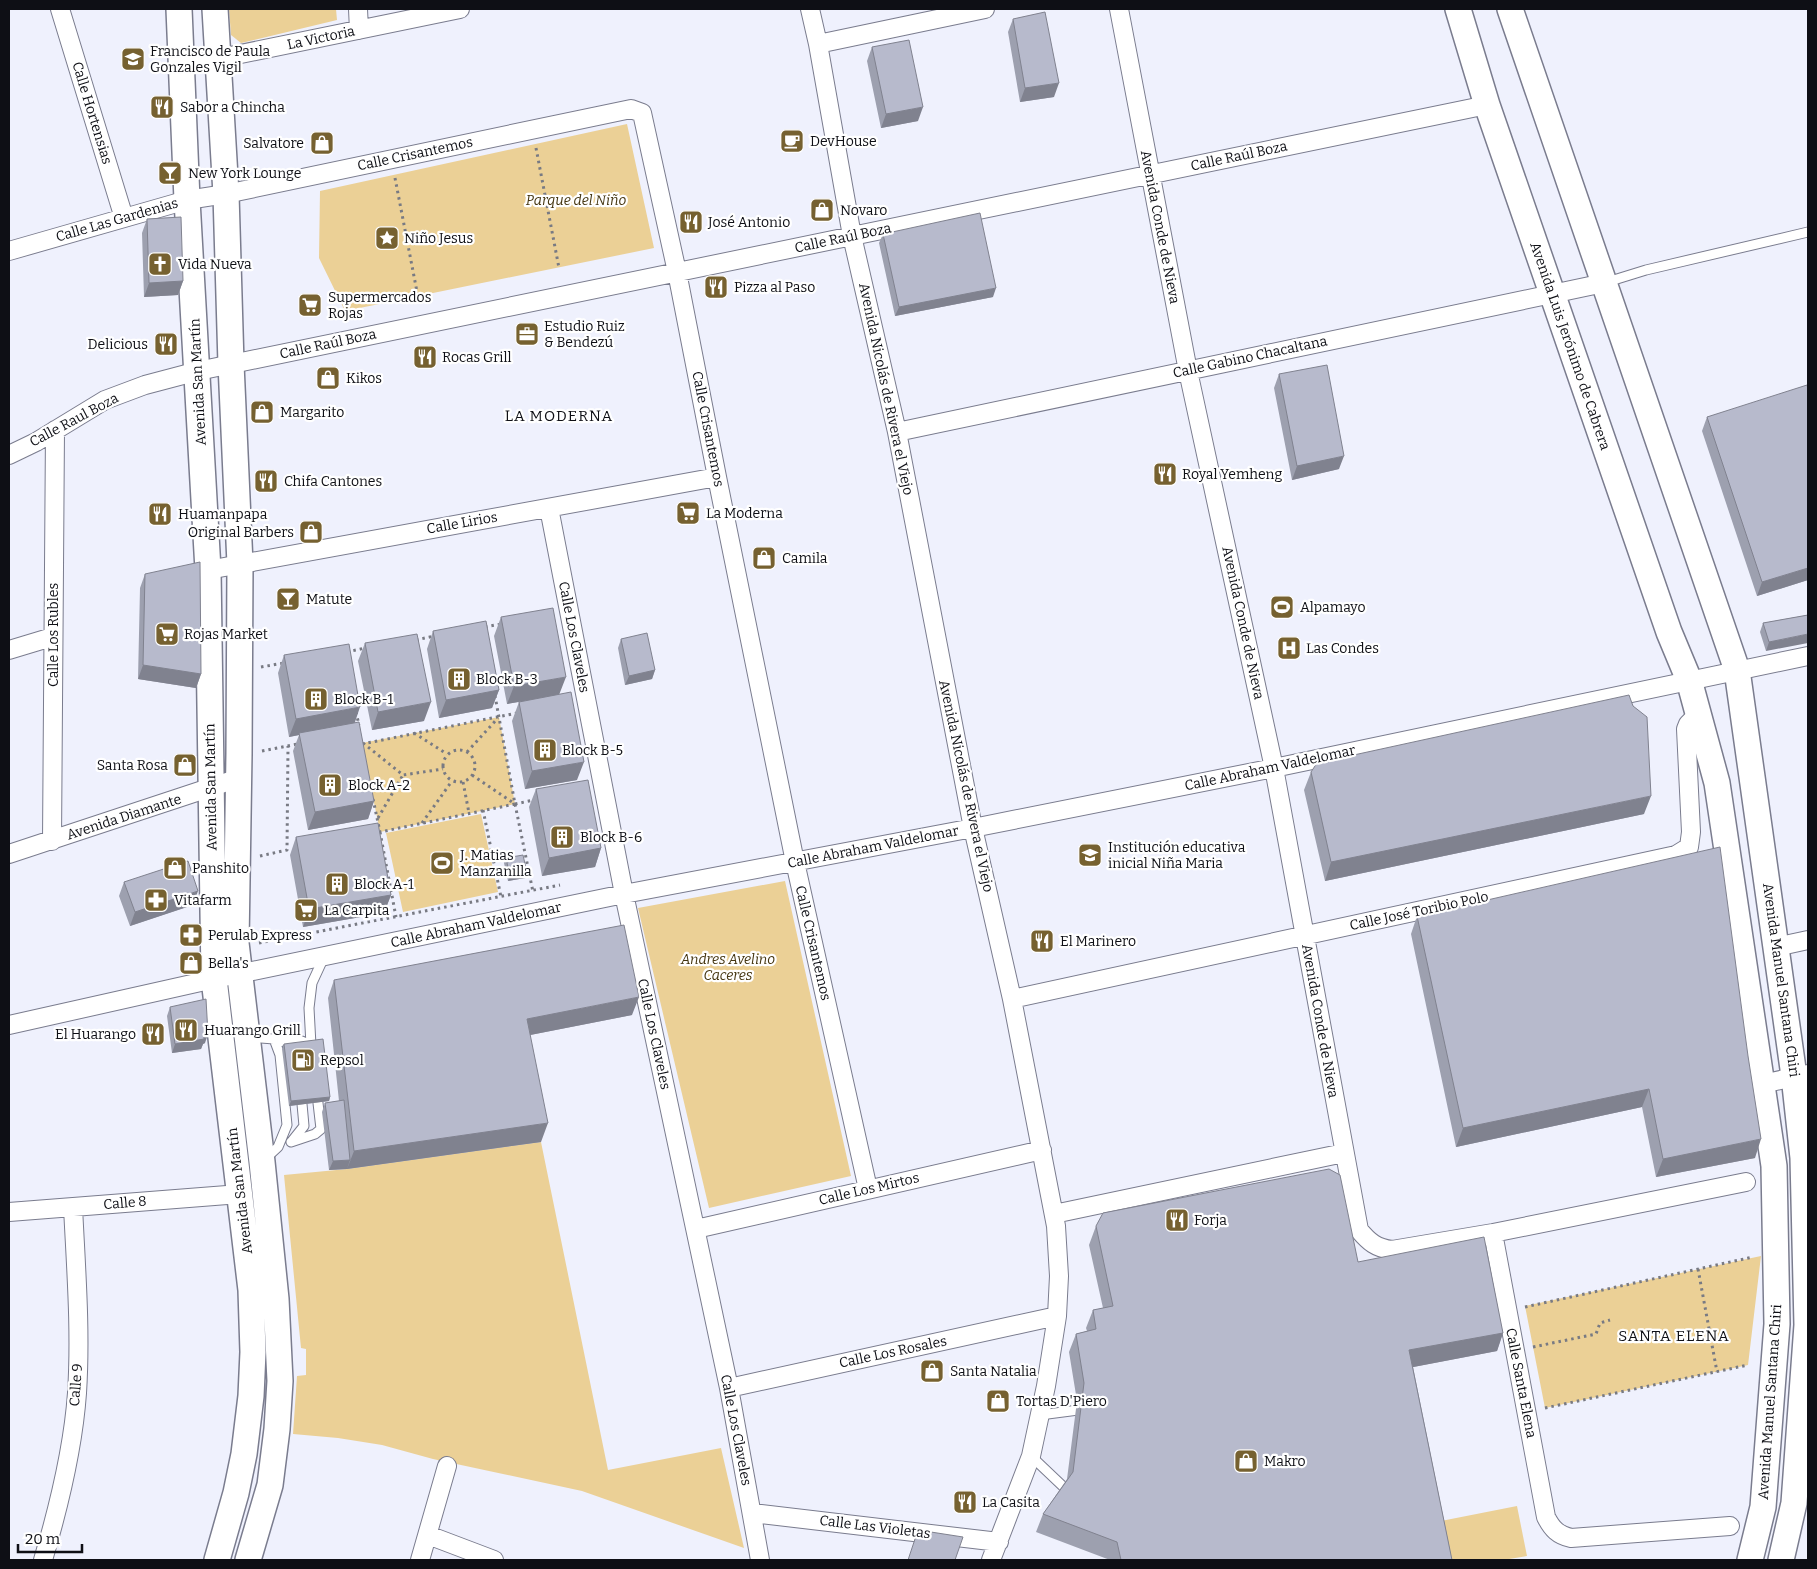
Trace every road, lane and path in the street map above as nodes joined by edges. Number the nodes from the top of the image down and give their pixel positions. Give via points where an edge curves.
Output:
1 (60, 9) edge
2 (179, 9) edge
3 (215, 9) edge
4 (358, 9) edge
5 (460, 9) edge
6 (810, 9) edge
7 (985, 9) edge
8 (1119, 9) edge
9 (1458, 9) edge
10 (1510, 9) edge
11 (359, 30) junction
12 (818, 44) junction
13 (217, 60) junction
14 (182, 66) junction
15 (1487, 105) junction
16 (535, 144) dead end
17 (1150, 174) junction
18 (394, 175) dead end
19 (226, 194) junction
20 (187, 200) junction
21 (124, 218) junction
22 (1808, 232) edge
23 (852, 236) junction
24 (9, 251) edge
25 (559, 268) dead end
26 (677, 272) junction
27 (1604, 283) junction
28 (1552, 294) junction
29 (418, 297) dead end
30 (231, 364) junction
31 (198, 371) junction
32 (1188, 371) junction
33 (55, 430) junction
34 (897, 432) junction
35 (9, 454) edge
36 (717, 477) junction
37 (549, 508) junction
38 (240, 564) junction
39 (208, 570) junction
40 (508, 623) edge
41 (482, 628) edge
42 (435, 636) edge
43 (52, 637) junction
44 (407, 641) edge
45 (371, 647) edge
46 (9, 650) edge
47 (1808, 656) edge
48 (346, 661) edge
49 (286, 662) edge
50 (257, 668) dead end
51 (1738, 670) junction
52 (1689, 680) junction
53 (494, 690) edge
54 (355, 705) edge
55 (526, 712) edge
56 (1698, 714) junction
57 (499, 717) junction
58 (360, 731) edge
59 (414, 733) junction
60 (361, 737) edge
61 (306, 742) edge
62 (362, 743) junction
63 (288, 746) junction
64 (467, 752) junction
65 (364, 753) edge
66 (447, 754) junction
67 (239, 766) junction
68 (443, 768) junction
69 (1274, 768) junction
70 (402, 775) junction
71 (472, 775) junction
72 (452, 781) junction
73 (464, 782) junction
74 (212, 788) junction
75 (372, 790) edge
76 (543, 799) edge
77 (516, 804) junction
78 (484, 810) junction
79 (469, 813) junction
80 (377, 819) junction
81 (422, 823) junction
82 (973, 828) junction
83 (380, 832) junction
84 (371, 834) edge
85 (52, 840) junction
86 (296, 848) edge
87 (286, 850) junction
88 (9, 854) edge
89 (251, 858) dead end
90 (795, 862) junction
91 (569, 884) dead end
92 (533, 891) junction
93 (624, 894) junction
94 (501, 897) junction
95 (538, 912) junction
96 (396, 917) junction
97 (1305, 936) junction
98 (401, 940) junction
99 (1808, 940) edge
100 (255, 944) dead end
101 (1776, 947) junction
102 (324, 957) junction
103 (239, 974) junction
104 (214, 979) junction
105 (1012, 999) junction
106 (9, 1025) edge
107 (247, 1037) junction
108 (274, 1040) junction
109 (294, 1047) edge
110 (1801, 1075) edge
111 (1762, 1084) junction
112 (318, 1103) edge
113 (302, 1104) edge
114 (291, 1142) junction
115 (1042, 1150) junction
116 (1344, 1153) junction
117 (270, 1155) junction
118 (1746, 1182) dead end
119 (868, 1189) junction
120 (240, 1194) junction
121 (73, 1207) junction
122 (9, 1212) edge
123 (1054, 1214) junction
124 (696, 1228) junction
125 (1493, 1233) junction
126 (1761, 1256) dead end
127 (1698, 1269) junction
128 (1526, 1314) dead end
129 (1057, 1316) junction
130 (1610, 1320) dead end
131 (1531, 1338) dead end
132 (1533, 1347) junction
133 (1534, 1356) dead end
134 (1748, 1365) dead end
135 (1718, 1372) junction
136 (729, 1388) junction
137 (1543, 1400) dead end
138 (1040, 1415) junction
139 (1090, 1418) edge
140 (1031, 1456) junction
141 (447, 1466) dead end
142 (1080, 1503) edge
143 (752, 1513) junction
144 (1730, 1526) dead end
145 (428, 1535) junction
146 (999, 1542) junction
147 (43, 1560) edge
148 (217, 1560) edge
149 (248, 1560) edge
150 (420, 1560) edge
151 (494, 1560) edge
152 (760, 1560) edge
153 (991, 1560) edge
154 (1750, 1560) edge
155 (1781, 1560) edge

1 - 21 street, Calle Hortensias
2 - 14 street, Avenida San Martín
3 - 13 street, Avenida San Martín
4 - 11 street
5 - 11 street, La Victoria
6 - 12 street, Avenida Nicolás de Rivera el Viejo
7 - 12 street
8 - 17 street, Avenida Conde de Nieva
9 - 15 street, Avenida Luis Jerónimo de Cabrera
10 - 27 street
11 - 13 street, La Victoria
12 - 23 street, Avenida Nicolás de Rivera el Viejo
13 - 14 street, La Victoria
13 - 19 street, Avenida San Martín
14 - 20 street, Avenida San Martín
15 - 17 street, Calle Raúl Boza
15 - 28 street, Avenida Luis Jerónimo de Cabrera
16 - 25 path
17 - 23 street, Calle Raúl Boza
17 - 32 street, Avenida Conde de Nieva
18 - 29 path
19 - 20 street, Calle Las Gardenias
19 - 26 street, Calle Crisantemos via 631,109 642,113
19 - 30 street, Avenida San Martín
20 - 21 street, Calle Las Gardenias
20 - 31 street, Avenida San Martín
21 - 24 street, Calle Las Gardenias
22 - 27 lane
23 - 26 street, Calle Raúl Boza
23 - 34 street, Avenida Nicolás de Rivera el Viejo
26 - 30 street, Calle Raúl Boza
26 - 36 street, Calle Crisantemos
27 - 28 street, Calle Gabino Chacaltana
27 - 51 street
28 - 32 street, Calle Gabino Chacaltana
28 - 52 street, Avenida Luis Jerónimo de Cabrera via 1669,632
30 - 31 street, Calle Raúl Boza
30 - 38 street, Avenida San Martín
31 - 33 street, Calle Raul Boza via 105,400
31 - 39 street, Avenida San Martín
32 - 34 street, Calle Gabino Chacaltana
32 - 69 street, Avenida Conde de Nieva
33 - 35 street, Calle Raul Boza
33 - 43 street, Calle Los Rubles
34 - 82 street, Avenida Nicolás de Rivera el Viejo
36 - 37 street, Calle Lirios
36 - 90 street, Calle Crisantemos
37 - 38 street, Calle Lirios
37 - 93 street, Calle Los Claveles
38 - 39 street, Calle Lirios
38 - 67 street, Avenida San Martín
39 - 74 street, Avenida San Martín
40 - 41 path
42 - 44 path
43 - 46 street
43 - 85 street, Calle Los Rubles
45 - 48 path via 345,652
47 - 51 street, Calle Abraham Valdelomar
49 - 50 path
51 - 52 street, Calle Abraham Valdelomar
51 - 101 street, Avenida Manuel Santana Chiri
52 - 56 street, Avenida Manuel Santana Chiri
52 - 69 street, Calle Abraham Valdelomar
53 - 57 path
54 - 58 path
55 - 57 path
56 - 97 street, Calle José Toribio Polo via 1686,729 1689,847 1676,855
56 - 111 street, Avenida Manuel Santana Chiri via 1718,783
57 - 59 path
57 - 64 path
57 - 77 path
59 - 62 path
59 - 66 path
60 - 62 path
61 - 63 path
62 - 65 path
62 - 70 path
63 - 67 path
63 - 87 path
64 - 66 path via 457,750
64 - 71 path via 475,765
66 - 68 path
67 - 74 street, Avenida Diamante
67 - 103 street, Avenida San Martín via 236,943
68 - 70 path
68 - 72 path via 444,774
69 - 82 street, Calle Abraham Valdelomar
69 - 97 street, Avenida Conde de Nieva
70 - 80 path
71 - 73 path
71 - 77 path
72 - 73 path
72 - 81 path
73 - 79 path
74 - 85 street, Avenida Diamante
74 - 104 street, Avenida San Martín
75 - 80 path
76 - 77 path
77 - 78 path
77 - 92 path
78 - 79 path
78 - 94 path
79 - 81 path
80 - 83 path
81 - 83 path
82 - 90 street, Calle Abraham Valdelomar
82 - 105 street, Avenida Nicolás de Rivera el Viejo
83 - 84 path
83 - 96 path
85 - 88 street, Avenida Diamante
86 - 87 path
87 - 89 path
90 - 93 street, Calle Abraham Valdelomar
90 - 119 street, Calle Crisantemos
91 - 92 path
92 - 94 path
92 - 95 path
93 - 95 street, Calle Abraham Valdelomar
93 - 124 street, Calle Los Claveles
94 - 96 path
95 - 98 street, Calle Abraham Valdelomar
96 - 98 path
96 - 100 path
97 - 105 street, Calle José Toribio Polo
97 - 116 street, Avenida Conde de Nieva
98 - 102 street, Calle Abraham Valdelomar
99 - 101 street
101 - 110 street, Avenida Manuel Santana Chiri
102 - 103 street, Calle Abraham Valdelomar
102 - 108 lane via 312,983 309,1008 311,1045 302,1041
103 - 104 street, Calle Abraham Valdelomar
103 - 107 street, Avenida San Martín
104 - 106 street, Calle Abraham Valdelomar
104 - 120 street, Avenida San Martín
105 - 115 street, Avenida Nicolás de Rivera el Viejo
107 - 108 lane
107 - 117 street, Avenida San Martín
108 - 109 lane
108 - 117 lane via 280,1055 287,1125
110 - 111 street
110 - 155 street, Avenida Manuel Santana Chiri via 1807,1325 1794,1503
111 - 154 street, Avenida Manuel Santana Chiri via 1774,1166 1777,1324 1763,1507
112 - 114 lane via 321,1129 316,1134
113 - 114 lane via 304,1126
114 - 117 lane
115 - 119 street, Calle Los Mirtos
115 - 123 street, Avenida Nicolás de Rivera el Viejo
116 - 123 street
116 - 125 street, Avenida Conde de Nieva via 1359,1230 1371,1244 1392,1250
117 - 149 street, Avenida San Martín via 280,1381 270,1485
118 - 125 street
119 - 124 street, Calle Los Mirtos
120 - 121 street, Calle 8
120 - 148 street, Avenida San Martín via 251,1290 251,1396 242,1462
121 - 122 street, Calle 8
121 - 147 street, Calle 9 via 78,1332 76,1395 66,1468
123 - 129 street, Avenida Nicolás de Rivera el Viejo via 1059,1276
124 - 136 street, Calle Los Claveles
125 - 144 street, Calle Santa Elena via 1546,1517 1555,1532 1571,1538
126 - 127 path
127 - 128 path via 1525,1306
127 - 135 path
129 - 136 street, Calle Los Rosales
129 - 138 street, Avenida Nicolás de Rivera el Viejo
130 - 132 path via 1600,1323 1596,1334
131 - 132 path
132 - 133 path
134 - 135 path
135 - 137 path via 1545,1408
136 - 143 street, Calle Los Claveles
138 - 139 lane via 1092,1408
138 - 140 street, Avenida Nicolás de Rivera el Viejo
140 - 142 lane
140 - 146 street, Avenida Nicolás de Rivera el Viejo
141 - 145 street
143 - 146 street, Calle Las Violetas
143 - 152 street, Calle Los Claveles
145 - 150 street
145 - 151 street
146 - 153 street, Avenida Nicolás de Rivera el Viejo

